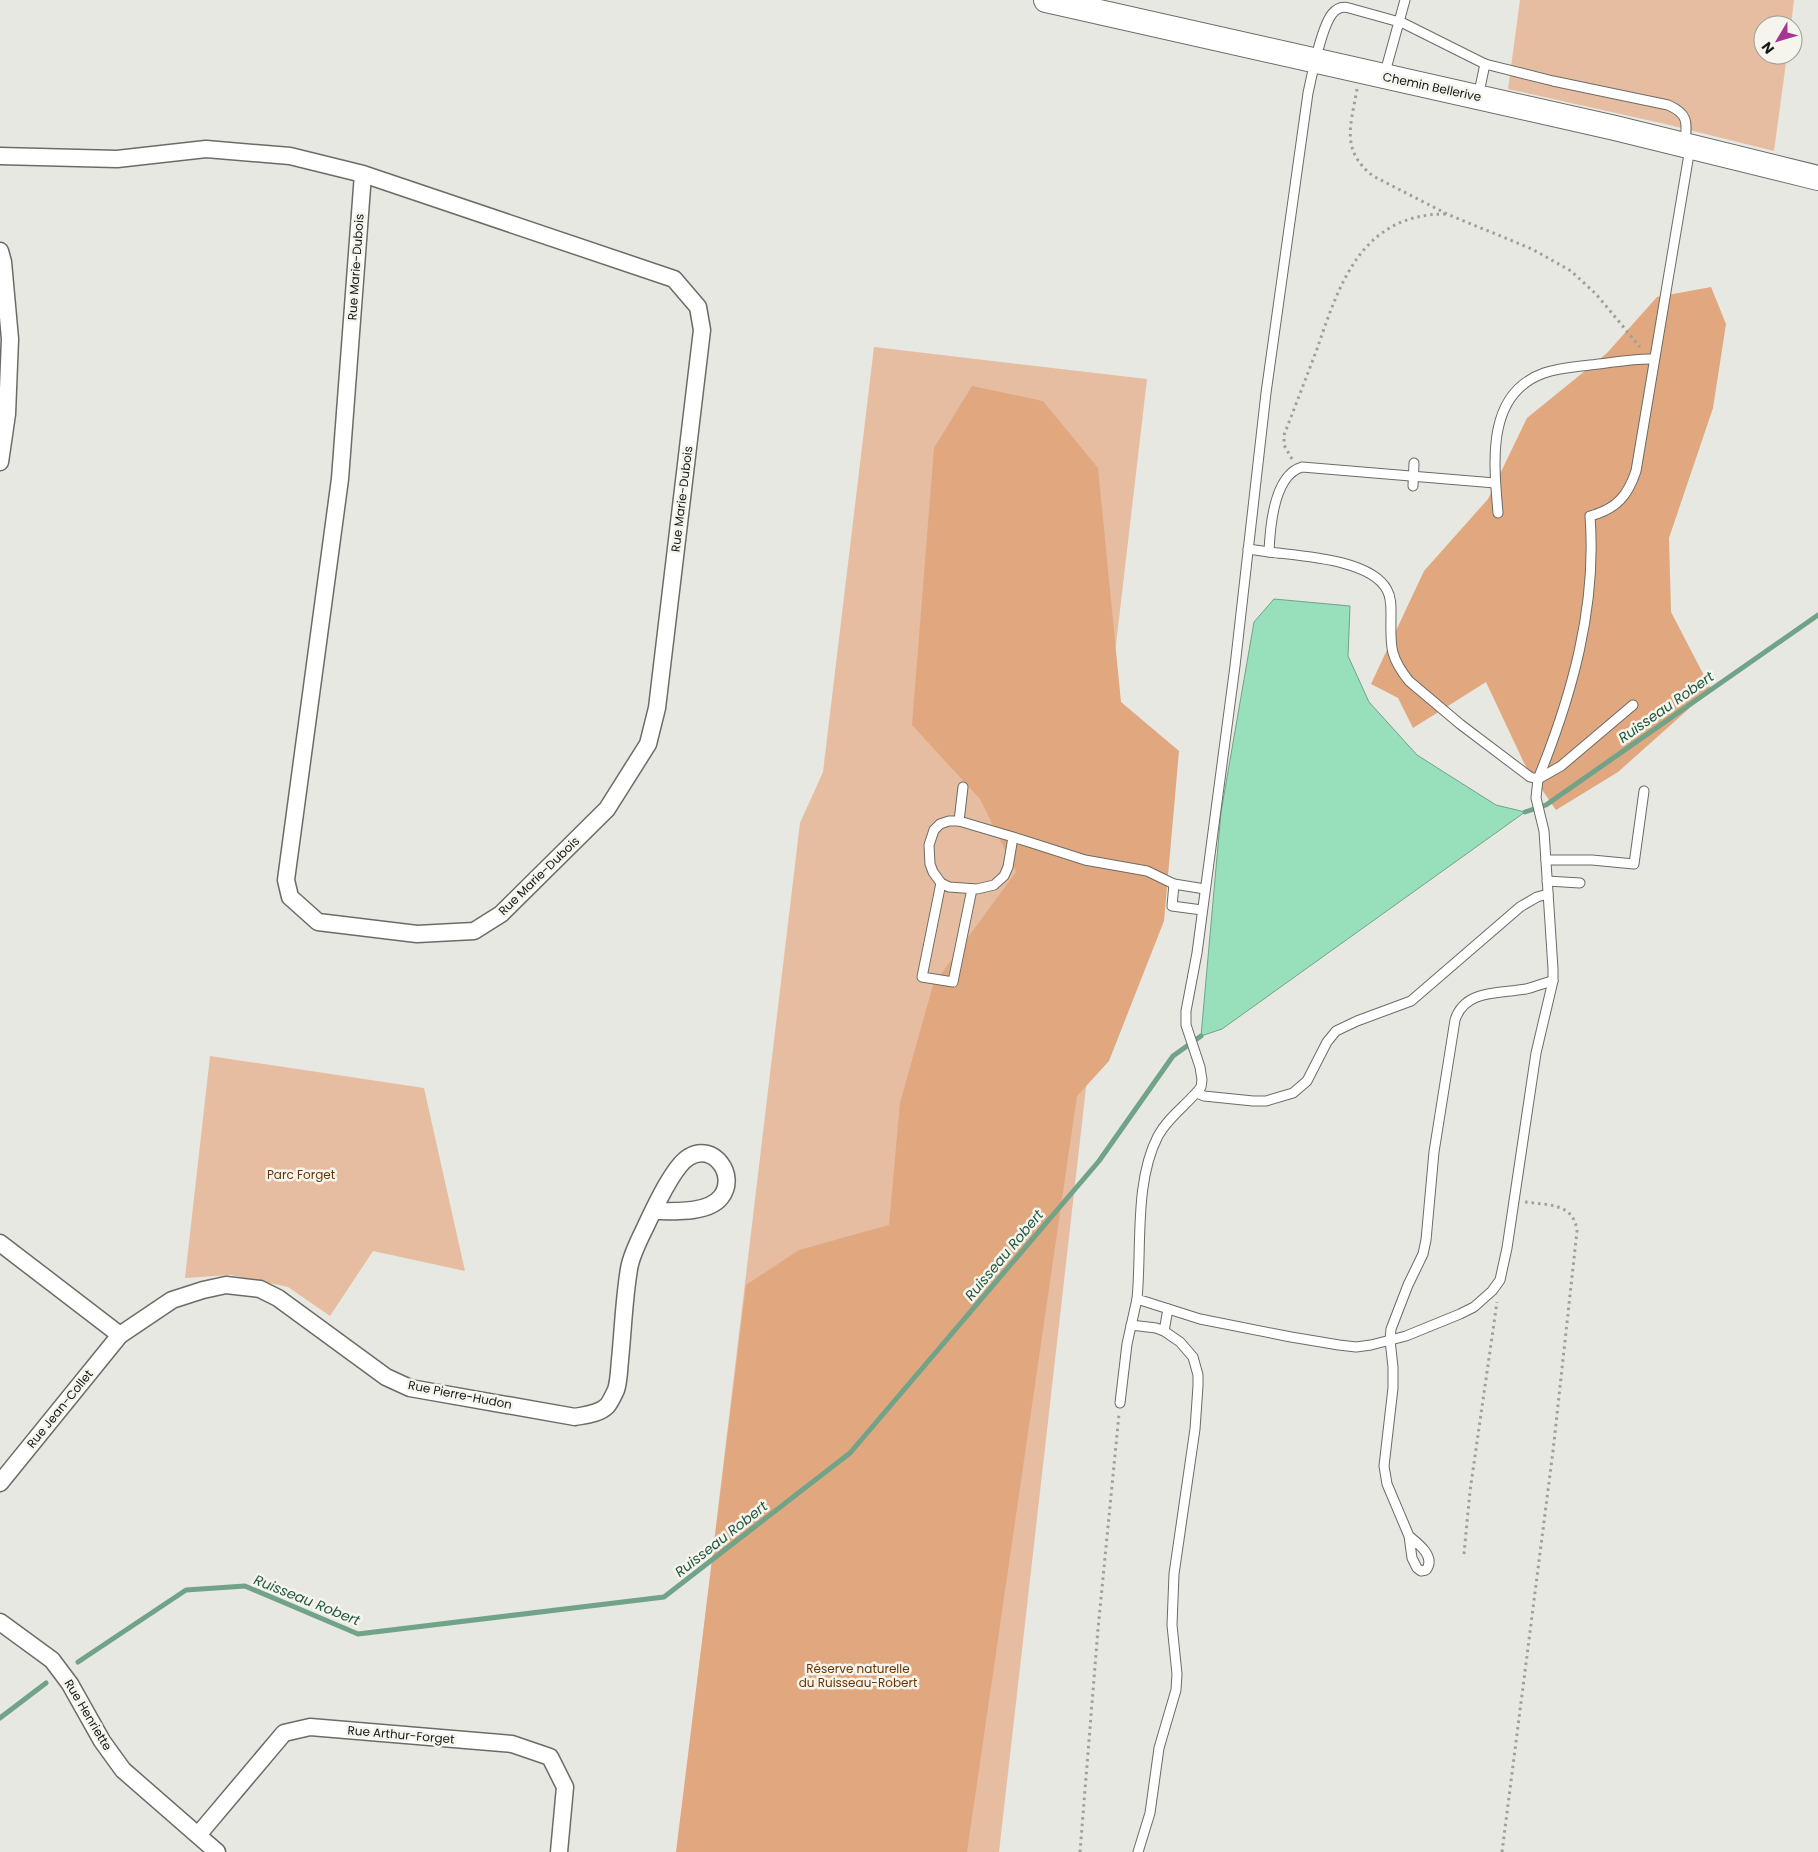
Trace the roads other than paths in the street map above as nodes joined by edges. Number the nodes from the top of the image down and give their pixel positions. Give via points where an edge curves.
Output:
1 (1046, 0) edge
2 (1404, 0) edge
3 (1398, 21) junction
4 (1316, 61) junction
5 (1486, 64) junction
6 (1384, 76) junction
7 (1478, 97) junction
8 (1688, 145) junction
9 (0, 156) edge
10 (363, 174) junction
11 (1818, 178) edge
12 (0, 251) edge
13 (1654, 359) junction
14 (0, 462) edge
15 (1414, 462) dead end
16 (1414, 476) junction
17 (1495, 483) junction
18 (1412, 486) dead end
19 (1498, 513) dead end
20 (1248, 549) junction
21 (1269, 552) junction
22 (1633, 705) dead end
23 (1538, 779) junction
24 (963, 787) dead end
25 (1644, 791) dead end
26 (959, 821) junction
27 (1013, 837) junction
28 (1546, 860) junction
29 (1547, 881) junction
30 (941, 883) junction
31 (1580, 883) dead end
32 (1174, 884) junction
33 (972, 889) junction
34 (1205, 889) junction
35 (1548, 894) junction
36 (1202, 910) junction
37 (1553, 981) junction
38 (1197, 1092) junction
39 (653, 1212) junction
40 (0, 1243) edge
41 (1137, 1299) junction
42 (1168, 1309) junction
43 (1132, 1325) junction
44 (1164, 1330) junction
45 (120, 1335) junction
46 (1390, 1340) junction
47 (1120, 1403) road end
48 (0, 1483) edge
49 (1409, 1536) dead end
50 (0, 1622) edge
51 (198, 1835) junction
52 (217, 1852) edge
53 (559, 1852) edge
54 (1138, 1852) edge

1 - 4 street, Chemin Bellerive
2 - 3 lane
3 - 4 lane via 1341,7 1329,18
3 - 5 lane
3 - 6 lane
4 - 6 street, Chemin Bellerive
4 - 20 lane via 1308,93 1267,383
5 - 7 lane
5 - 8 lane via 1668,105 1686,120
6 - 7 street, Chemin Bellerive
7 - 8 street, Chemin Bellerive
8 - 11 street, Chemin Bellerive
8 - 13 lane
9 - 10 street, Rue Marie-Dubois via 117,159 206,149 290,156
10 - 10 street, Rue Marie-Dubois via 340,479 286,880 290,897 318,922 417,934 474,931 501,914 607,808 648,744 657,708 702,330 698,307 674,279
12 - 14 street via 10,338 7,414
13 - 17 lane via 1565,368 1543,374 1522,385 1503,414 1494,449
13 - 23 lane via 1631,487 1616,504 1590,516 1590,586 1581,647
15 - 16 lane
16 - 17 lane
16 - 18 lane
16 - 21 lane via 1297,468 1288,474 1280,489
17 - 19 lane
20 - 21 lane
20 - 34 lane
21 - 23 lane via 1349,566 1366,571 1382,582 1390,599 1392,649 1395,660 1409,681 1521,771
22 - 23 lane via 1561,766
23 - 28 lane via 1536,798 1544,831
24 - 26 lane
25 - 28 lane via 1634,864
26 - 27 lane
26 - 30 lane via 940,824 931,836 930,864
27 - 32 lane via 1085,860 1147,871
27 - 33 lane via 1004,876 994,885
28 - 29 lane
29 - 31 lane
29 - 35 lane
30 - 33 lane
30 - 33 lane via 922,977 953,982
32 - 34 lane
32 - 36 lane via 1172,906
34 - 36 lane
35 - 37 lane
35 - 38 lane via 1520,907 1405,1005 1336,1031 1307,1081 1293,1092 1252,1102 1204,1096
36 - 38 lane via 1186,1011 1188,1034 1202,1080 1202,1087
37 - 46 lane via 1536,1053 1500,1280 1474,1307
37 - 46 lane via 1477,997 1468,1000 1458,1010 1434,1152 1426,1240 1423,1254 1395,1316
38 - 41 lane via 1158,1135 1150,1154 1142,1194
39 - 39 street, Rue Pierre-Hudon via 677,1169 689,1157 699,1153 714,1157 725,1169 727,1185 721,1198 706,1207
39 - 45 street, Rue Pierre-Hudon via 629,1267 617,1388 607,1407 593,1414 575,1417 410,1388 386,1377 278,1298 260,1289 226,1285 172,1300
40 - 45 street
41 - 42 lane
41 - 43 lane
42 - 44 lane
42 - 46 lane via 1339,1345 1364,1346
43 - 44 lane
43 - 47 lane
44 - 54 lane via 1192,1357 1198,1375 1198,1396 1174,1582 1172,1625 1176,1690 1158,1748 1150,1813
45 - 48 street, Rue Jean-Collet
46 - 49 lane via 1393,1388 1384,1475
50 - 51 street, Rue Henriette via 52,1660 123,1770
51 - 52 street, Rue Henriette
51 - 53 street, Rue Arthur-Forget via 284,1733 310,1727 512,1744 550,1757 565,1788

